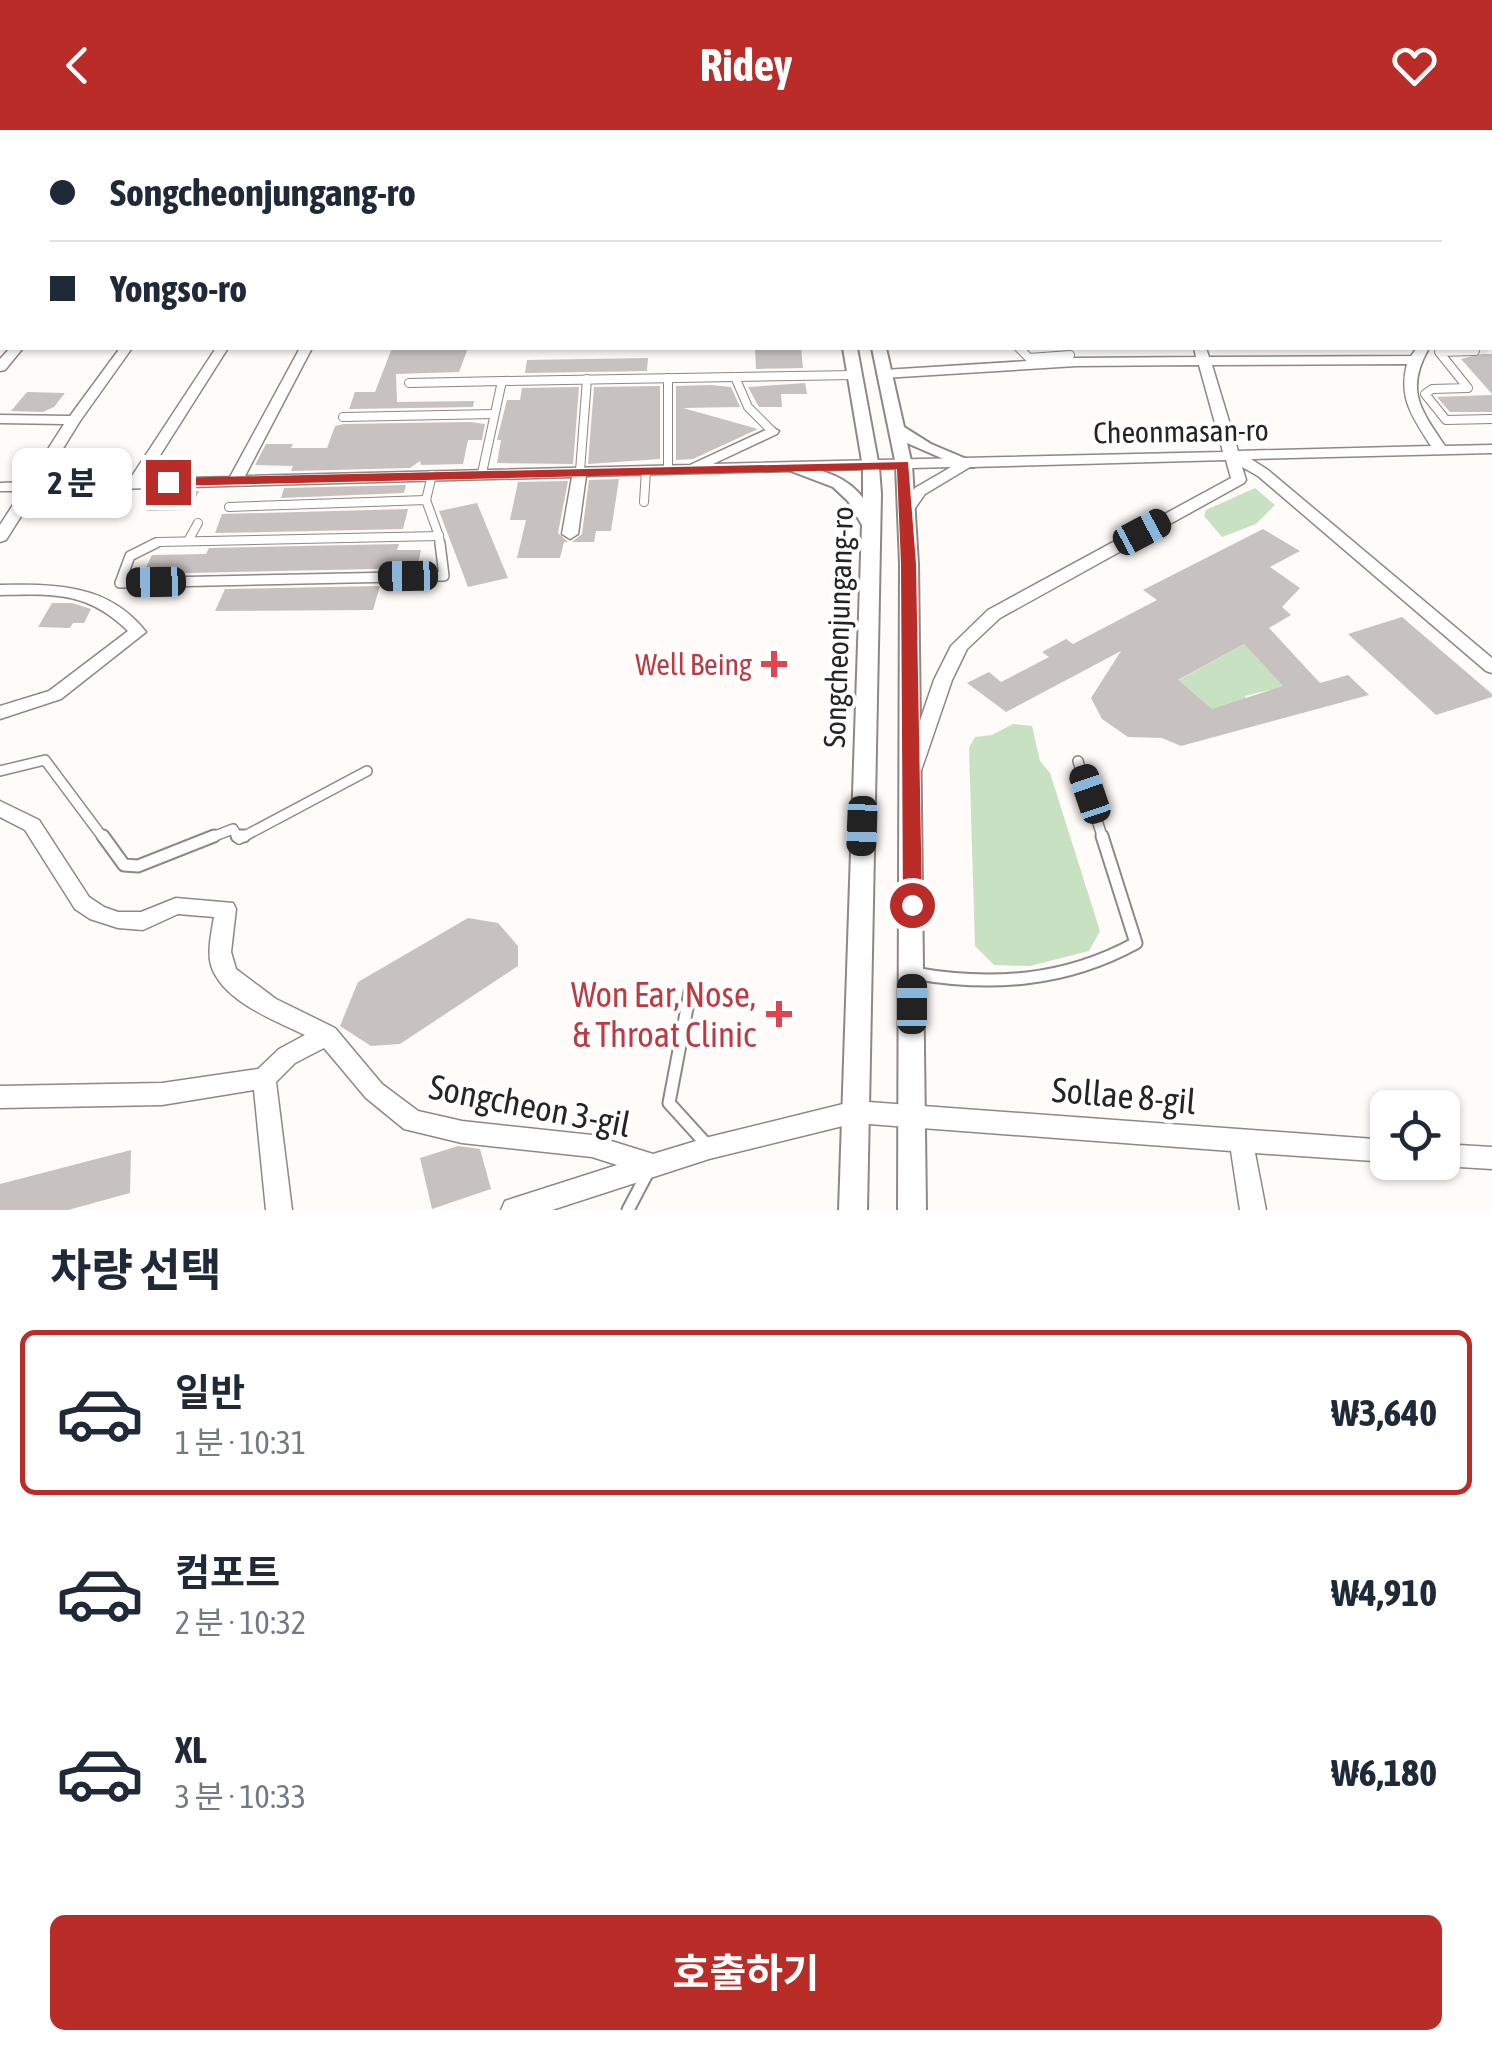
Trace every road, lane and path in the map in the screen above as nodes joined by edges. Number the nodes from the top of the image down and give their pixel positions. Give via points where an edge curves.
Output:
1 (125, 350) edge
2 (221, 350) edge
3 (305, 350) edge
4 (850, 350) edge
5 (879, 350) edge
6 (1020, 350) edge
7 (1474, 350) edge
8 (1419, 354) edge
9 (1071, 355) edge
10 (1203, 355) edge
11 (884, 374) junction
12 (856, 375) junction
13 (735, 376) junction
14 (668, 378) junction
15 (588, 379) junction
16 (502, 382) junction
17 (408, 383) dead end
18 (1431, 401) junction
19 (1411, 403) junction
20 (494, 414) junction
21 (342, 416) dead end
22 (1492, 419) edge
23 (0, 420) edge
24 (74, 420) junction
25 (896, 429) junction
26 (772, 431) joint
27 (1492, 449) edge
28 (1441, 451) junction
29 (1235, 457) junction
30 (968, 463) junction
31 (904, 465) junction
32 (872, 466) junction
33 (790, 468) junction
34 (646, 470) junction
35 (668, 470) junction
36 (691, 470) junction
37 (580, 471) junction
38 (482, 473) junction
39 (432, 475) junction
40 (235, 480) junction
41 (134, 483) junction
42 (0, 486) edge
43 (30, 486) junction
44 (426, 500) junction
45 (644, 502) dead end
46 (229, 507) dead end
47 (906, 511) junction
48 (198, 523) dead end
49 (871, 526) junction
50 (570, 534) dead end
51 (438, 536) junction
52 (0, 538) edge
53 (188, 542) junction
54 (0, 590) edge
55 (1492, 667) edge
56 (0, 713) edge
57 (1078, 762) dead end
58 (912, 770) junction
59 (367, 771) dead end
60 (0, 772) edge
61 (0, 808) edge
62 (913, 972) junction
63 (690, 992) dead end
64 (327, 1035) junction
65 (264, 1078) junction
66 (0, 1096) edge
67 (854, 1112) junction
68 (912, 1113) junction
69 (1241, 1140) junction
70 (709, 1148) junction
71 (1370, 1149) edge
72 (1460, 1156) edge
73 (1492, 1158) edge
74 (651, 1166) junction
75 (278, 1210) edge
76 (514, 1210) edge
77 (628, 1210) edge
78 (852, 1210) edge
79 (912, 1210) edge
80 (1252, 1210) edge

1 - 24 street
2 - 41 street
3 - 40 street
4 - 12 street, Songcheonjungang-ro
5 - 11 street
6 - 9 lane via 1029,358
7 - 18 lane via 1439,352 1468,388 1432,389 1425,394
8 - 10 street
8 - 19 street via 1406,387
9 - 10 street
9 - 11 street
10 - 29 street
11 - 25 street
12 - 13 lane
12 - 32 street, Songcheonjungang-ro
13 - 14 lane
13 - 26 lane via 748,406
14 - 15 lane
14 - 35 lane
15 - 16 lane
15 - 37 lane
16 - 17 lane
16 - 20 lane
18 - 19 lane
18 - 22 lane via 1446,420
19 - 28 street
20 - 21 lane
20 - 38 lane
23 - 24 street
24 - 43 street
25 - 30 street
25 - 31 street
26 - 36 street
27 - 28 street, Cheonmasan-ro
28 - 29 street, Cheonmasan-ro
29 - 30 street, Cheonmasan-ro
29 - 55 street
29 - 58 street via 1239,480 994,614 960,646
30 - 31 street, Cheonmasan-ro
30 - 47 street via 920,491
31 - 32 street, Cheonmasan-ro
31 - 47 street
32 - 33 street, Cheonmasan-ro
32 - 49 street, Songcheonjungang-ro
33 - 36 street, Cheonmasan-ro
33 - 49 street via 854,492
34 - 35 street, Cheonmasan-ro
34 - 37 street, Cheonmasan-ro
34 - 45 lane
35 - 36 street, Cheonmasan-ro
37 - 38 street, Cheonmasan-ro
37 - 50 street
38 - 39 street, Cheonmasan-ro
39 - 40 street, Cheonmasan-ro
39 - 44 lane
40 - 41 street, Cheonmasan-ro
41 - 43 street, Cheonmasan-ro
42 - 43 street, Cheonmasan-ro
43 - 52 street
44 - 46 lane
44 - 51 lane
47 - 58 street
48 - 53 lane
49 - 67 street, Songcheonjungang-ro
51 - 53 lane
51 - 53 lane via 444,576 120,583 130,556 142,548
54 - 56 street via 76,589 138,632 55,694
57 - 62 lane via 1136,943 1110,960 1037,979
58 - 62 street
59 - 60 lane via 239,839 234,829 138,866 124,864 45,760
61 - 64 street via 32,824 82,903 97,913 144,921 176,906 226,910 222,966 230,978
62 - 68 street
63 - 70 lane via 669,1103
64 - 65 street via 287,1056
64 - 74 street, Songcheon 3-gil via 374,1091 412,1121 592,1146
65 - 66 street via 162,1094
65 - 75 street
67 - 68 street, Sollae 8-gil
67 - 70 street, Songcheon 3-gil
67 - 78 street, Songcheonjungang-ro
68 - 69 street, Sollae 8-gil
68 - 79 street
69 - 71 street, Sollae 8-gil
69 - 80 street
70 - 74 street, Songcheon 3-gil
72 - 73 street
74 - 76 street, Songcheon 3-gil
74 - 77 lane

